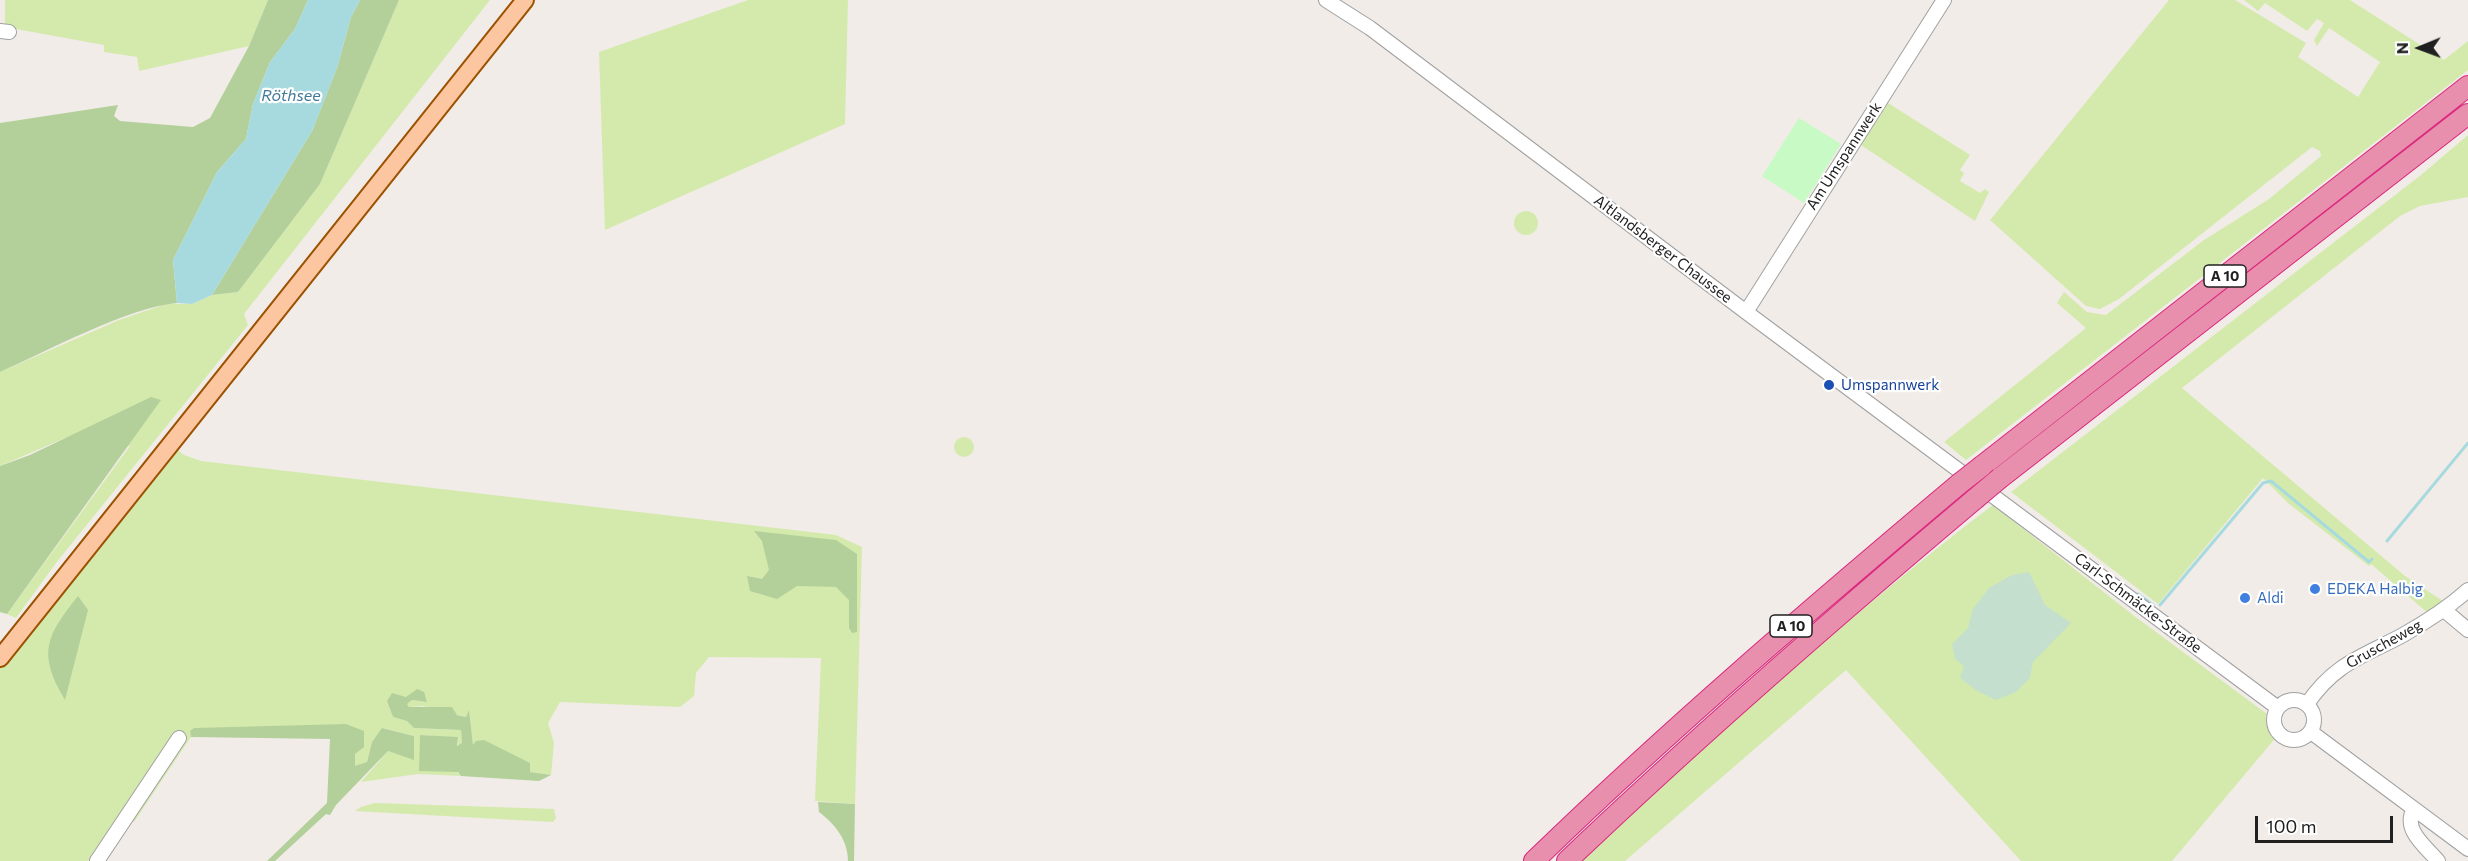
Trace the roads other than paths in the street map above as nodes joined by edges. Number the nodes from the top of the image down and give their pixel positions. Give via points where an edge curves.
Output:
1 (525, 0) edge
2 (1326, 0) edge
3 (1944, 0) edge
4 (2468, 86) edge
5 (2468, 114) edge
6 (1746, 312) junction
7 (1999, 499) joint
8 (2468, 590) edge
9 (2444, 610) junction
10 (2468, 630) edge
11 (0, 658) edge
12 (2307, 704) junction
13 (2278, 708) junction
14 (2311, 732) junction
15 (179, 738) dead end
16 (2414, 809) junction
17 (2468, 849) edge
18 (97, 861) edge
19 (1534, 861) edge
20 (1567, 861) edge
21 (2438, 861) edge

1 - 11 main road
2 - 6 street, Altlandsberger Chaussee via 1370,28
3 - 6 street, Am Umspannwerk
4 - 19 highway, A 10, bridge via 1959,484 1633,765
5 - 20 highway, A 10, bridge via 2000,478 1688,746
6 - 7 street, Altlandsberger Chaussee
7 - 13 street, Carl-Schmäcke-Straße
8 - 9 street, Gruscheweg
9 - 10 street
9 - 12 street, Gruscheweg via 2349,662 2325,680
12 - 13 street via 2292,700
12 - 14 street via 2315,719
13 - 14 street via 2274,723 2284,738 2296,740
14 - 16 street
15 - 18 street
16 - 17 street
16 - 21 street via 2411,828

